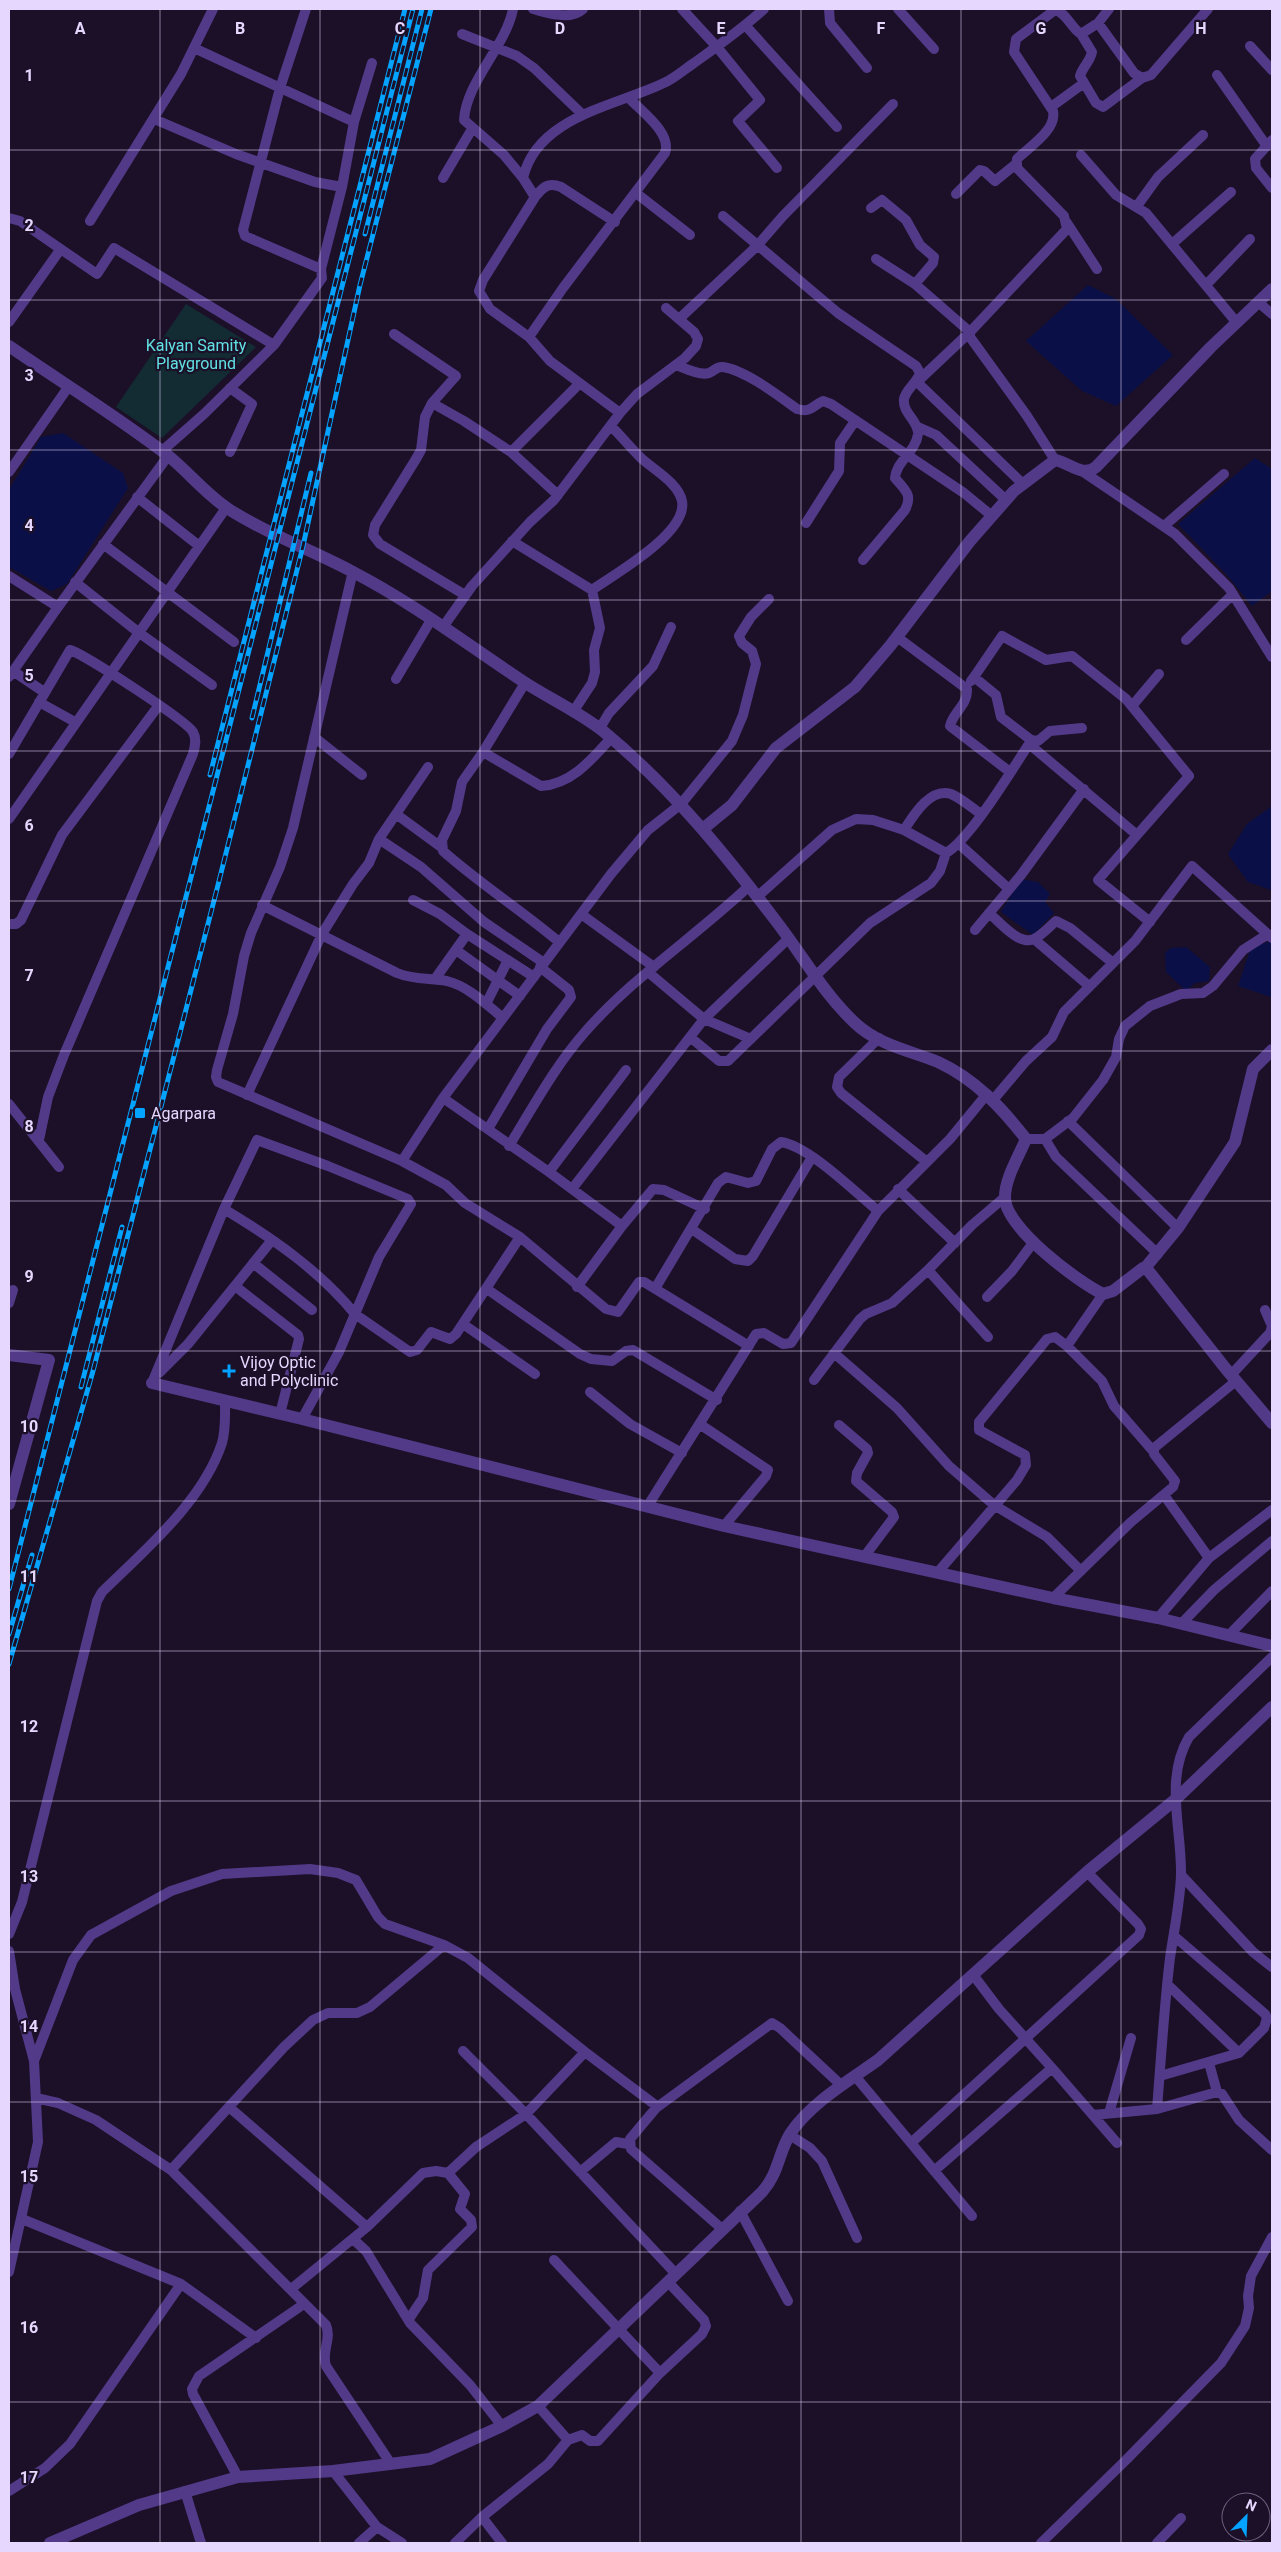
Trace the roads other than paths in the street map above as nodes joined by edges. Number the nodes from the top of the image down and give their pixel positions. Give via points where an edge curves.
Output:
1 (213, 9) edge
2 (513, 9) edge
3 (533, 9) edge
4 (582, 9) edge
5 (682, 9) edge
6 (764, 9) edge
7 (829, 9) edge
8 (898, 9) edge
9 (1108, 9) edge
10 (1208, 9) edge
11 (302, 10) edge
12 (1098, 23) junction
13 (745, 25) junction
14 (462, 34) dead end
15 (1081, 34) junction
16 (1250, 46) dead end
17 (497, 47) junction
18 (717, 47) junction
19 (194, 48) junction
20 (934, 49) dead end
21 (372, 63) dead end
22 (867, 68) dead end
23 (1272, 70) edge
24 (1217, 75) dead end
25 (1142, 78) junction
26 (1084, 83) junction
27 (280, 88) junction
28 (629, 98) junction
29 (893, 104) dead end
30 (1051, 107) junction
31 (582, 114) junction
32 (154, 119) junction
33 (354, 122) junction
34 (837, 127) dead end
35 (472, 128) junction
36 (1203, 135) dead end
37 (1269, 142) edge
38 (1081, 155) dead end
39 (262, 163) junction
40 (1016, 164) junction
41 (777, 168) dead end
42 (443, 178) dead end
43 (523, 178) junction
44 (342, 187) junction
45 (1272, 188) edge
46 (1231, 192) dead end
47 (636, 193) junction
48 (956, 194) dead end
49 (535, 197) junction
50 (1137, 206) junction
51 (871, 208) dead end
52 (723, 216) dead end
53 (9, 218) edge
54 (90, 221) dead end
55 (615, 222) junction
56 (1067, 223) junction
57 (690, 236) dead end
58 (1250, 239) dead end
59 (1172, 244) junction
60 (757, 246) junction
61 (60, 250) junction
62 (876, 259) dead end
63 (321, 269) junction
64 (1097, 269) dead end
65 (915, 284) junction
66 (1206, 285) junction
67 (1272, 290) edge
68 (1258, 302) junction
69 (666, 308) dead end
70 (1272, 314) edge
71 (679, 319) junction
72 (9, 322) edge
73 (1237, 323) junction
74 (970, 332) junction
75 (394, 334) dead end
76 (529, 336) junction
77 (274, 345) junction
78 (9, 346) edge
79 (676, 365) junction
80 (917, 382) junction
81 (579, 384) junction
82 (69, 386) junction
83 (230, 388) junction
84 (432, 403) junction
85 (620, 413) junction
86 (855, 421) junction
87 (611, 426) junction
88 (918, 427) junction
89 (230, 452) dead end
90 (511, 452) junction
91 (165, 454) junction
92 (907, 456) junction
93 (1055, 460) junction
94 (1082, 471) junction
95 (9, 472) edge
96 (1224, 474) dead end
97 (1022, 484) junction
98 (558, 495) junction
99 (137, 497) junction
100 (1006, 500) junction
101 (226, 508) junction
102 (992, 516) junction
103 (806, 523) dead end
104 (1164, 526) junction
105 (512, 542) junction
106 (102, 544) junction
107 (198, 545) junction
108 (863, 560) dead end
109 (353, 571) junction
110 (9, 576) edge
111 (76, 582) junction
112 (592, 590) junction
113 (168, 592) junction
114 (1233, 594) junction
115 (465, 595) junction
116 (769, 599) dead end
117 (58, 607) junction
118 (431, 620) junction
119 (443, 627) junction
120 (671, 627) dead end
121 (138, 632) junction
122 (896, 637) junction
123 (1186, 640) dead end
124 (234, 642) dead end
125 (9, 656) edge
126 (1272, 657) edge
127 (14, 670) edge
128 (109, 674) junction
129 (1159, 674) dead end
130 (974, 677) junction
131 (396, 679) dead end
132 (525, 683) junction
133 (212, 685) dead end
134 (966, 688) junction
135 (44, 692) junction
136 (39, 702) junction
137 (159, 705) junction
138 (1132, 706) junction
139 (573, 712) junction
140 (75, 722) junction
141 (600, 728) junction
142 (1082, 728) dead end
143 (314, 737) junction
144 (611, 738) junction
145 (483, 752) junction
146 (9, 754) edge
147 (428, 767) dead end
148 (1010, 772) junction
149 (362, 774) dead end
150 (1084, 789) junction
151 (681, 804) junction
152 (396, 814) junction
153 (981, 814) junction
154 (9, 819) edge
155 (704, 828) junction
156 (904, 830) junction
157 (1137, 834) junction
158 (379, 839) junction
159 (958, 843) junction
160 (441, 847) junction
161 (946, 853) junction
162 (749, 886) junction
163 (1009, 890) junction
164 (757, 897) junction
165 (413, 900) dead end
166 (262, 905) junction
167 (989, 913) junction
168 (581, 914) junction
169 (1150, 922) junction
170 (9, 924) edge
171 (975, 930) dead end
172 (322, 934) junction
173 (467, 934) junction
174 (1270, 936) edge
175 (789, 938) junction
176 (1034, 939) junction
177 (559, 942) junction
178 (456, 950) junction
179 (508, 960) junction
180 (1113, 963) junction
181 (542, 965) junction
182 (651, 969) junction
183 (534, 977) junction
184 (816, 977) junction
185 (435, 979) junction
186 (499, 980) junction
187 (1089, 986) junction
188 (520, 996) junction
189 (486, 1004) junction
190 (503, 1018) junction
191 (704, 1019) junction
192 (690, 1037) junction
193 (879, 1038) junction
194 (751, 1039) junction
195 (1272, 1050) edge
196 (626, 1070) dead end
197 (247, 1095) junction
198 (990, 1097) junction
199 (443, 1098) junction
200 (9, 1104) edge
201 (1068, 1121) junction
202 (488, 1129) junction
203 (1045, 1138) junction
204 (1026, 1139) junction
205 (39, 1140) junction
206 (509, 1146) junction
207 (812, 1157) junction
208 (402, 1161) junction
209 (927, 1162) junction
210 (59, 1167) dead end
211 (549, 1172) junction
212 (898, 1189) junction
213 (572, 1190) junction
214 (1005, 1197) junction
215 (224, 1209) junction
216 (705, 1209) junction
217 (878, 1211) junction
218 (622, 1226) junction
219 (1178, 1228) junction
220 (693, 1230) junction
221 (520, 1237) junction
222 (272, 1240) junction
223 (955, 1243) junction
224 (1033, 1243) junction
225 (1158, 1254) junction
226 (253, 1263) junction
227 (1145, 1268) junction
228 (928, 1270) junction
229 (235, 1286) junction
230 (577, 1287) junction
231 (656, 1288) junction
232 (488, 1289) junction
233 (13, 1290) dead end
234 (1103, 1294) junction
235 (987, 1297) dead end
236 (9, 1303) edge
237 (312, 1310) dead end
238 (1265, 1310) dead end
239 (355, 1314) junction
240 (463, 1324) junction
241 (988, 1337) dead end
242 (748, 1346) junction
243 (1067, 1346) junction
244 (834, 1353) junction
245 (9, 1355) edge
246 (535, 1374) dead end
247 (1233, 1378) junction
248 (155, 1379) junction
249 (814, 1380) dead end
250 (590, 1392) dead end
251 (716, 1400) junction
252 (225, 1401) junction
253 (280, 1414) junction
254 (302, 1418) junction
255 (1272, 1423) edge
256 (700, 1425) junction
257 (839, 1426) dead end
258 (1153, 1451) junction
259 (682, 1453) junction
260 (1164, 1495) junction
261 (9, 1504) edge
262 (994, 1505) junction
263 (647, 1507) junction
264 (1272, 1510) edge
265 (724, 1526) junction
266 (1272, 1541) edge
267 (864, 1557) junction
268 (1210, 1558) junction
269 (1081, 1571) junction
270 (938, 1572) junction
271 (1272, 1591) edge
272 (1052, 1598) junction
273 (1158, 1618) junction
274 (1181, 1624) junction
275 (1229, 1635) junction
276 (1272, 1646) edge
277 (1272, 1657) edge
278 (1272, 1706) edge
279 (1176, 1799) junction
280 (1087, 1872) junction
281 (1181, 1875) junction
282 (9, 1934) edge
283 (1174, 1936) junction
284 (444, 1945) junction
285 (9, 1951) edge
286 (1272, 1968) edge
287 (974, 1976) junction
288 (1168, 1984) junction
289 (1025, 2037) junction
290 (1131, 2038) dead end
291 (463, 2052) dead end
292 (585, 2052) junction
293 (1240, 2053) junction
294 (34, 2061) junction
295 (1209, 2063) junction
296 (1052, 2068) junction
297 (856, 2076) junction
298 (1160, 2076) junction
299 (841, 2085) junction
300 (1217, 2092) junction
301 (36, 2098) junction
302 (229, 2107) junction
303 (656, 2108) junction
304 (1157, 2109) junction
305 (1109, 2113) junction
306 (526, 2114) junction
307 (1093, 2115) junction
308 (790, 2135) junction
309 (911, 2143) junction
310 (1117, 2143) dead end
311 (628, 2144) junction
312 (1272, 2150) edge
313 (171, 2170) junction
314 (934, 2171) junction
315 (580, 2172) junction
316 (448, 2173) junction
317 (740, 2211) junction
318 (972, 2216) dead end
319 (22, 2219) junction
320 (367, 2228) junction
321 (721, 2228) junction
322 (1272, 2237) edge
323 (857, 2238) dead end
324 (353, 2239) junction
325 (554, 2260) dead end
326 (9, 2272) edge
327 (672, 2278) junction
328 (181, 2284) junction
329 (291, 2289) junction
330 (788, 2301) dead end
331 (304, 2304) junction
332 (410, 2323) junction
333 (618, 2329) junction
334 (256, 2338) junction
335 (660, 2373) junction
336 (538, 2406) junction
337 (502, 2426) junction
338 (568, 2440) junction
339 (391, 2464) junction
340 (333, 2470) junction
341 (238, 2477) junction
342 (9, 2491) edge
343 (185, 2491) junction
344 (482, 2517) junction
345 (1181, 2518) dead end
346 (377, 2526) junction
347 (50, 2543) edge
348 (201, 2543) edge
349 (359, 2543) edge
350 (402, 2543) edge
351 (455, 2543) edge
352 (502, 2543) edge
353 (1041, 2543) edge
354 (1157, 2543) edge

1 - 19 street
2 - 17 street
3 - 4 street via 569,15
5 - 18 street
6 - 13 street
7 - 22 street via 830,23
8 - 20 street
9 - 12 street
10 - 25 street via 1151,74
11 - 27 street
12 - 15 street
12 - 25 street via 1134,73
13 - 18 street
13 - 34 street
14 - 17 street
15 - 26 street via 1092,52 1080,76
15 - 30 street via 1056,10 1016,39 1014,52 1017,58
16 - 23 street
17 - 31 street via 534,68
17 - 35 street via 465,108 464,120
18 - 28 street via 668,82
18 - 41 street via 760,100 738,121
19 - 27 street
19 - 32 street
21 - 33 street
24 - 37 street
25 - 26 street via 1103,107 1096,103
26 - 30 street
27 - 33 street
27 - 39 street
28 - 31 street
28 - 47 street via 666,137 668,146
29 - 60 street
30 - 40 street via 1055,117 1051,126 1017,159
31 - 43 street via 546,139 526,165
32 - 39 street
32 - 54 street
33 - 44 street
35 - 42 street
35 - 43 street via 499,150
36 - 50 street via 1158,177
37 - 45 street via 1255,159 1256,168
38 - 50 street via 1116,195
39 - 44 street via 315,182
39 - 63 street via 244,222 245,236
40 - 48 street via 995,181 980,170
40 - 56 street
43 - 49 street
44 - 63 street
46 - 59 street
47 - 55 street
47 - 57 street
49 - 55 street via 545,186 561,186
49 - 76 street via 479,291 490,309
50 - 59 street
51 - 65 street via 882,200 900,214 920,245 934,257 933,263
52 - 60 street
53 - 61 street via 20,221
55 - 76 street
56 - 64 street
56 - 74 street via 1064,236
58 - 66 street
59 - 66 street
60 - 71 street
60 - 80 street via 838,312 916,366 920,373
61 - 72 street
61 - 77 street via 97,274 114,248
62 - 65 street
63 - 77 street via 322,278
65 - 74 street
66 - 73 street
67 - 68 street
68 - 70 street
68 - 73 street
69 - 71 street
71 - 79 street via 698,339 696,346
73 - 94 street via 1096,467
74 - 80 street
74 - 93 street via 970,337
75 - 84 street via 456,376
76 - 81 street via 550,361
77 - 83 street
78 - 82 street
79 - 85 street via 638,394
79 - 86 street via 701,373 724,367 763,386 797,409 810,411 824,401
80 - 88 street via 906,393 903,402
80 - 97 street
81 - 85 street
81 - 90 street
82 - 91 street
82 - 95 street
83 - 89 street via 252,404
83 - 91 street
84 - 90 street
84 - 115 street via 425,417 419,455 375,525 373,535 380,544
85 - 87 street
86 - 92 street
86 - 103 street via 840,443 839,471
87 - 98 street
87 - 112 street via 642,458 668,478 682,500 681,510 663,540
88 - 92 street via 918,436
88 - 100 street via 936,435
90 - 98 street
91 - 99 street
91 - 101 street
92 - 102 street via 964,493
92 - 108 street via 896,469 895,478 909,494 910,501
93 - 94 street
93 - 97 street
94 - 104 street
96 - 104 street
97 - 100 street
98 - 105 street
99 - 106 street
99 - 107 street
100 - 102 street
101 - 107 street
101 - 109 street via 271,534
102 - 122 street
104 - 114 street
105 - 112 street
105 - 115 street
106 - 111 street
106 - 113 street
107 - 113 street
109 - 118 street
109 - 143 street
110 - 117 street
111 - 117 street
111 - 121 street
112 - 139 street via 600,628 594,650 595,672 592,683
113 - 121 street
113 - 124 street
114 - 123 street
114 - 126 street
115 - 119 street
116 - 151 street via 751,617 739,636 756,657 756,664 743,715 732,741
117 - 127 street
118 - 119 street
118 - 131 street
119 - 132 street
120 - 141 street via 653,666 609,713
121 - 128 street
121 - 133 street
122 - 134 street
122 - 155 street via 855,687 776,748 732,805
125 - 127 street
127 - 135 street
128 - 135 street via 70,650
128 - 137 street
128 - 140 street
129 - 138 street
130 - 134 street
130 - 138 street via 1002,636 1046,660 1072,656
130 - 142 street via 996,695 1001,717 1031,740 1038,741 1050,731
132 - 139 street
132 - 145 street
134 - 148 street via 967,696 950,726
135 - 136 street
136 - 140 street
136 - 146 street
137 - 170 street via 62,835 21,920
137 - 205 street via 194,732 194,754 64,1055 48,1097
138 - 157 street via 1189,776
139 - 141 street
140 - 154 street
141 - 144 street
143 - 149 street
143 - 166 street via 294,828
144 - 145 street via 580,770 550,786 541,786
144 - 151 street
145 - 160 street via 462,782 456,811
147 - 152 street
148 - 150 street via 1029,744
148 - 153 street
150 - 157 street
150 - 163 street
151 - 155 street
151 - 168 street via 648,830
152 - 158 street
152 - 160 street
153 - 156 street via 950,794 938,794 926,801
153 - 159 street
155 - 162 street
156 - 161 street
156 - 164 street via 873,820 856,819 832,830
157 - 169 street via 1098,880
158 - 172 street via 369,863
158 - 181 street via 421,867 484,922
159 - 161 street
159 - 163 street
160 - 177 street via 456,863
161 - 184 street via 940,871 930,883 870,922
162 - 164 street
162 - 182 street
163 - 167 street
164 - 175 street
165 - 173 street via 440,914
166 - 172 street
166 - 197 street via 244,956 216,1077 222,1085
167 - 171 street
167 - 176 street via 1025,941
168 - 177 street
168 - 182 street
169 - 174 street via 1192,866
169 - 180 street
172 - 185 street via 397,973 417,979
172 - 197 street
173 - 178 street
173 - 179 street
174 - 201 street via 1243,950 1213,986 1203,993 1181,994 1150,1006 1125,1026 1116,1057 1103,1080
175 - 184 street
175 - 191 street
176 - 180 street via 1056,921 1070,928
176 - 187 street
177 - 181 street
178 - 185 street
178 - 186 street
179 - 183 street
179 - 186 street
180 - 187 street
181 - 183 street
181 - 202 street via 569,990 571,997 547,1029
182 - 191 street
182 - 206 street via 571,1049
183 - 188 street
184 - 193 street via 858,1026
184 - 194 street
185 - 189 street via 457,984
186 - 188 street
186 - 189 street
187 - 198 street via 1064,1012 1052,1037
188 - 190 street
189 - 190 street
190 - 199 street
191 - 192 street
191 - 194 street
192 - 194 street via 724,1063
192 - 213 street
193 - 198 street via 901,1050 940,1063
193 - 209 street via 838,1078 837,1087
195 - 219 street via 1253,1069 1235,1142
196 - 211 street
197 - 208 street
198 - 204 street
198 - 209 street
199 - 202 street
199 - 208 street
200 - 205 street
201 - 203 street
201 - 219 street
202 - 206 street
203 - 204 street
203 - 225 street via 1056,1157
204 - 214 street
205 - 210 street
206 - 211 street
207 - 216 street via 787,1143 776,1144 756,1181 748,1183 726,1177 718,1183
207 - 217 street
207 - 220 street via 748,1261 735,1259
208 - 221 street via 446,1185
209 - 212 street
211 - 213 street
212 - 217 street
212 - 223 street
213 - 218 street
214 - 223 street
214 - 224 street via 1009,1210
215 - 222 street
215 - 239 street via 257,1140 408,1199 411,1207 379,1257
215 - 248 street
216 - 218 street via 664,1190 653,1189
216 - 220 street
217 - 242 street via 791,1343 783,1344 769,1334 760,1333
218 - 230 street
219 - 225 street
220 - 231 street
221 - 230 street
221 - 232 street
222 - 226 street
222 - 239 street via 322,1278
223 - 228 street
224 - 234 street via 1089,1287
224 - 235 street
225 - 227 street
226 - 229 street
226 - 237 street
227 - 234 street via 1113,1291
227 - 247 street
228 - 241 street
228 - 244 street via 892,1303 860,1319
229 - 248 street
229 - 253 street via 298,1335
230 - 231 street via 612,1312 622,1308 639,1282
231 - 242 street
232 - 240 street
232 - 251 street via 586,1357 612,1361 633,1350
233 - 236 street
234 - 243 street
238 - 247 street via 1272,1326 1270,1333
239 - 240 street via 410,1352 417,1350 431,1332 450,1339
239 - 254 street via 339,1352
240 - 246 street
242 - 251 street
243 - 258 street via 1102,1381 1114,1406
243 - 262 street via 1055,1338 1047,1339 978,1422 979,1430 1018,1450 1027,1460 1017,1480
244 - 249 street
244 - 262 street via 889,1400 949,1466
245 - 261 street via 49,1360
247 - 255 street
247 - 258 street
248 - 252 street
250 - 259 street via 630,1424
251 - 256 street
252 - 253 street
252 - 282 street via 222,1444 198,1488 172,1523 102,1592 97,1601 22,1902
253 - 254 street
254 - 263 street
256 - 259 street
256 - 265 street via 768,1470
257 - 267 street via 867,1449 856,1481 894,1517
258 - 260 street via 1175,1480
259 - 263 street
260 - 268 street
260 - 269 street
262 - 269 street via 1043,1534
262 - 270 street
263 - 265 street
264 - 268 street
265 - 267 street
266 - 274 street via 1214,1590
267 - 270 street
268 - 273 street
269 - 272 street
270 - 272 street
271 - 275 street
272 - 273 street
273 - 274 street
274 - 275 street
275 - 276 street
277 - 279 street via 1189,1737 1178,1764
278 - 279 street
279 - 280 street
279 - 281 street
280 - 287 street
280 - 289 street via 1138,1924 1141,1929 1139,1935
281 - 283 street
281 - 286 street
283 - 288 street
283 - 293 street via 1265,2014 1264,2028
284 - 292 street via 468,1958
284 - 294 street via 385,1924 356,1880 346,1876 310,1869 222,1874 171,1891 91,1935 73,1960
284 - 302 street via 370,2008 357,2013 334,2012 313,2020
285 - 294 street via 15,1989
287 - 289 street
287 - 297 street
288 - 293 street
288 - 298 street
289 - 296 street
289 - 309 street
290 - 305 street
291 - 306 street
292 - 303 street
292 - 306 street
293 - 295 street
294 - 301 street
295 - 298 street
295 - 300 street
296 - 307 street
296 - 314 street
297 - 299 street
297 - 309 street
298 - 304 street
299 - 303 street via 772,2024
299 - 308 street
300 - 304 street
300 - 312 street via 1222,2094 1244,2125
301 - 313 street via 58,2103 96,2120
301 - 319 street via 38,2142
302 - 313 street
302 - 320 street
303 - 311 street
304 - 305 street
305 - 307 street
306 - 315 street
306 - 316 street via 476,2147
307 - 310 street
308 - 317 street via 771,2182
308 - 323 street via 810,2148 822,2161
309 - 314 street
311 - 315 street via 616,2142
311 - 321 street via 637,2156
313 - 329 street
314 - 318 street
315 - 327 street
316 - 320 street via 422,2173
316 - 332 street via 466,2194 460,2208 471,2220 472,2227 428,2270 423,2298 410,2316
317 - 321 street
317 - 330 street
319 - 326 street
319 - 328 street
320 - 324 street
321 - 327 street
322 - 353 street via 1251,2276 1245,2326 1221,2363
324 - 329 street
324 - 332 street via 366,2251
325 - 333 street
327 - 333 street
327 - 335 street via 706,2326 702,2334
328 - 334 street
328 - 342 street via 70,2444 45,2468
329 - 331 street
331 - 334 street
331 - 339 street via 328,2330 324,2358 334,2380
332 - 337 street via 470,2386
333 - 335 street
333 - 336 street
334 - 341 street via 199,2376 192,2389 204,2418
335 - 338 street via 598,2441 590,2441 582,2435
336 - 337 street
336 - 338 street
337 - 339 street via 445,2454
338 - 344 street via 548,2464
339 - 340 street
340 - 341 street
340 - 346 street
341 - 343 street
343 - 347 street via 139,2505
343 - 348 street
344 - 351 street
344 - 352 street
345 - 354 street
346 - 349 street
346 - 350 street

